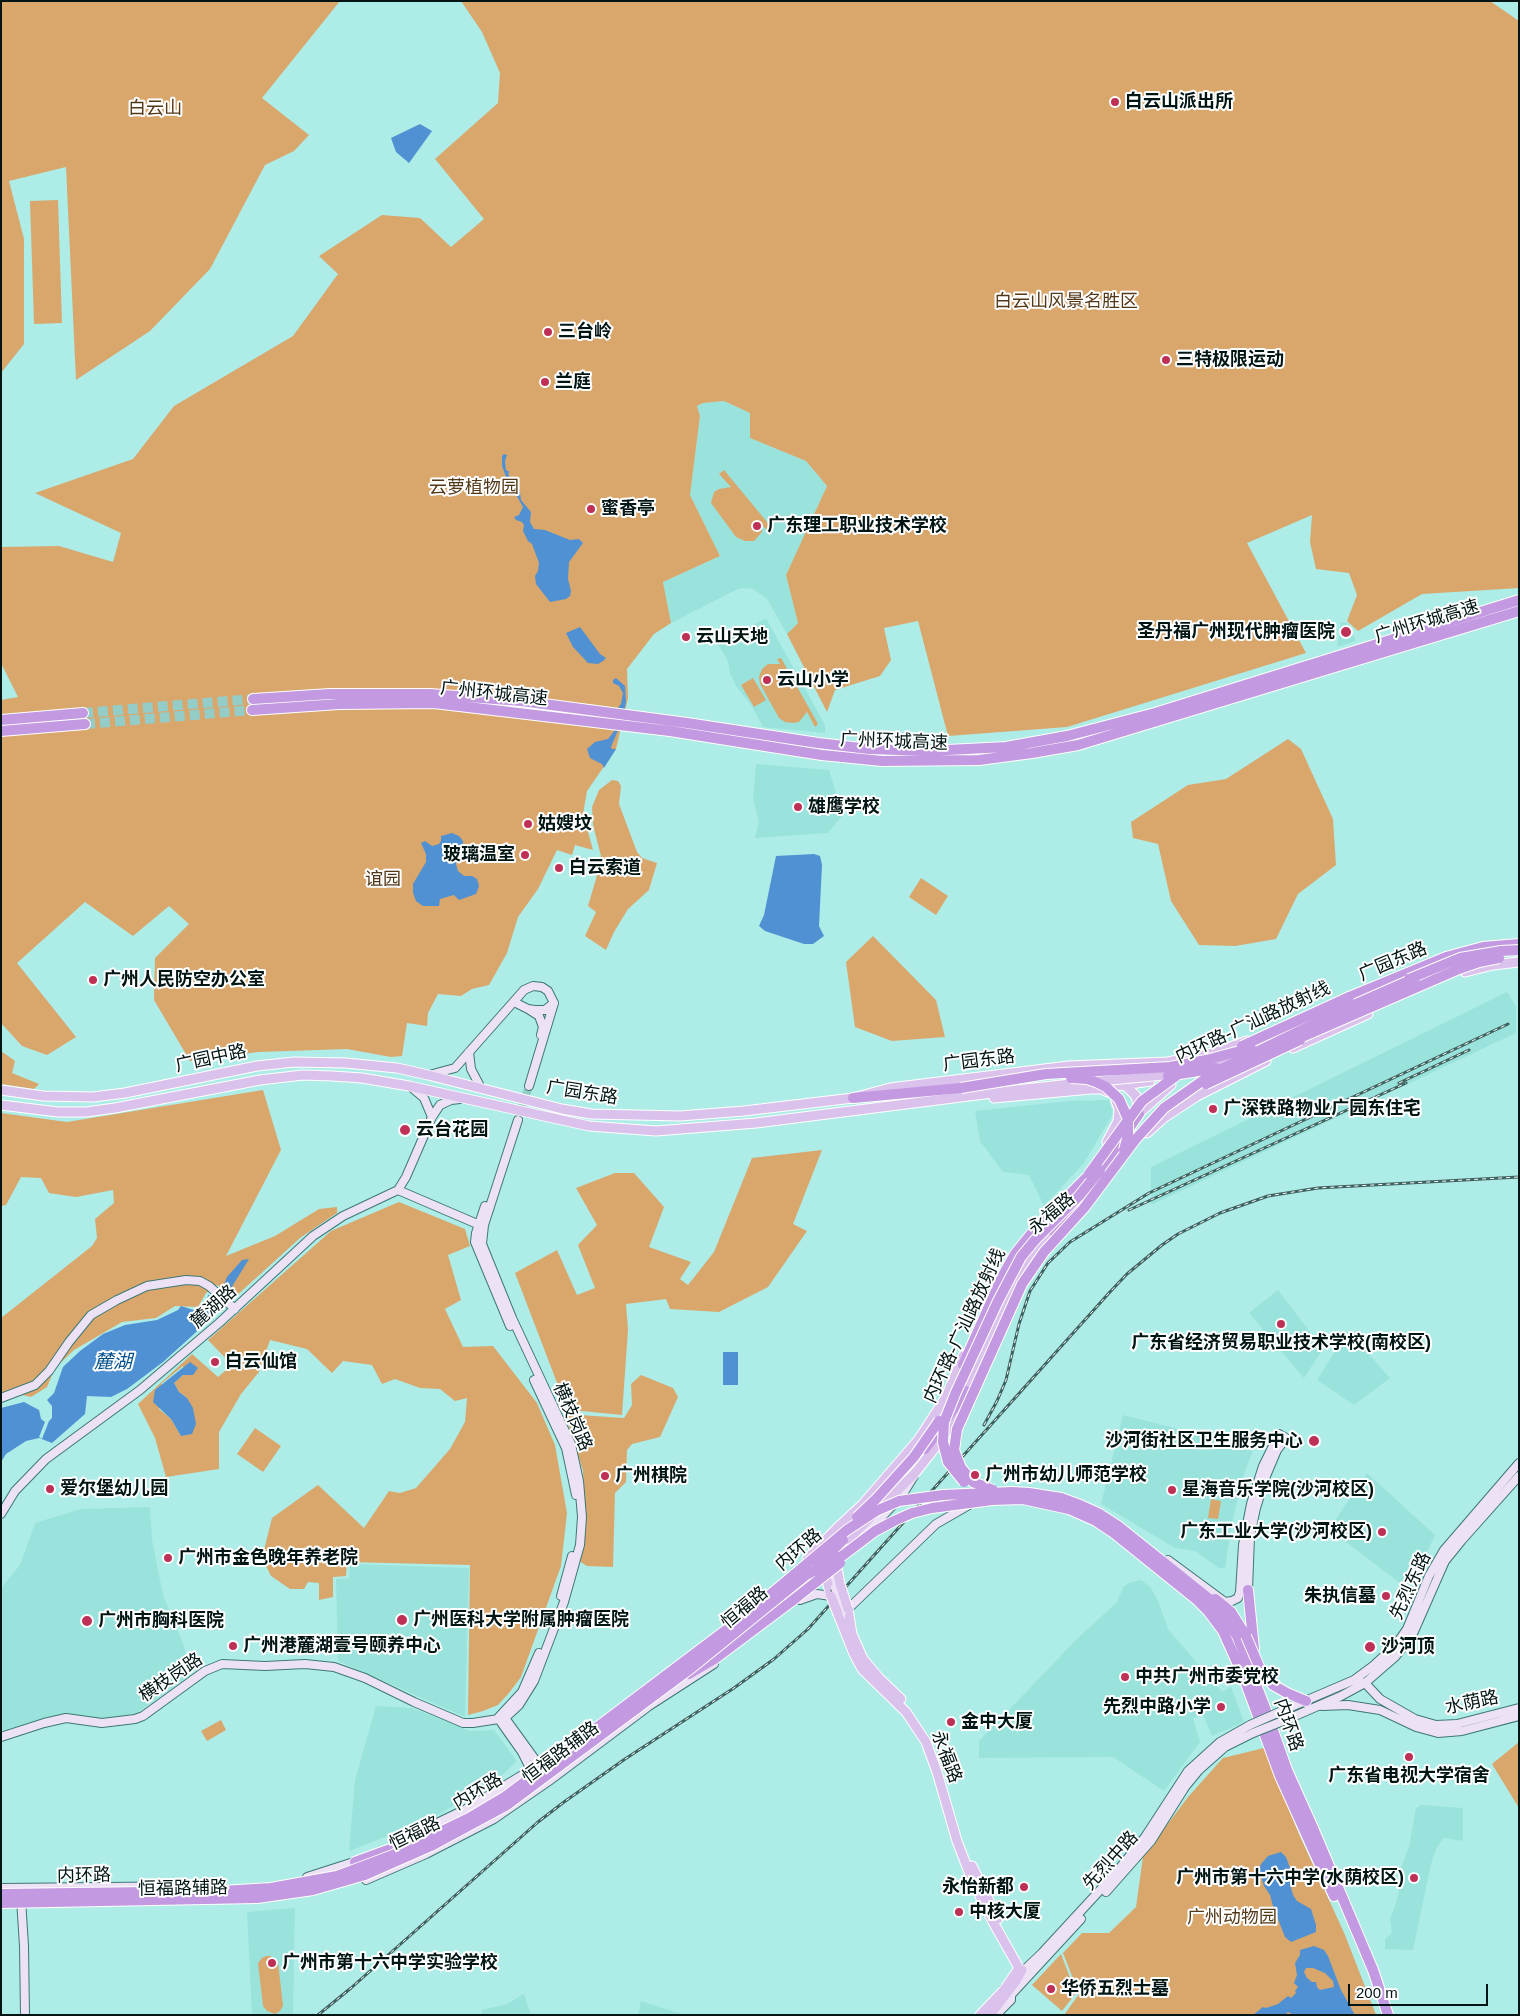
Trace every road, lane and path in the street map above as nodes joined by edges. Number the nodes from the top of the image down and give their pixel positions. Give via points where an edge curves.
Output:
1 (1519, 600) edge
2 (1519, 611) edge
3 (1303, 673) junction
4 (253, 699) tunnel mouth
5 (252, 710) tunnel mouth
6 (1, 720) edge
7 (1, 731) edge
8 (1519, 944) edge
9 (1519, 952) edge
10 (1519, 962) edge
11 (1447, 979) junction
12 (1406, 984) junction
13 (514, 1002) junction
14 (554, 1003) junction
15 (528, 1009) junction
16 (1313, 1014) junction
17 (1286, 1027) junction
18 (1322, 1032) junction
19 (1292, 1048) junction
20 (1226, 1050) junction
21 (470, 1052) junction
22 (1076, 1066) junction
23 (1246, 1071) joint
24 (1006, 1074) junction
25 (428, 1075) junction
26 (1168, 1076) junction
27 (1101, 1077) junction
28 (1123, 1085) junction
29 (409, 1086) junction
30 (481, 1088) junction
31 (1091, 1089) junction
32 (1, 1090) edge
33 (960, 1093) junction
34 (853, 1098) junction
35 (466, 1099) junction
36 (1, 1104) edge
37 (1140, 1114) junction
38 (432, 1118) junction
39 (516, 1119) tunnel mouth
40 (1112, 1135) junction
41 (1124, 1154) junction
42 (398, 1190) junction
43 (481, 1226) junction
44 (1053, 1231) junction
45 (235, 1309) junction
46 (966, 1391) junction
47 (1, 1398) edge
48 (1519, 1463) edge
49 (915, 1473) junction
50 (1519, 1476) edge
51 (1508, 1483) junction
52 (1012, 1492) junction
53 (1034, 1501) junction
54 (1, 1514) edge
55 (884, 1526) junction
56 (834, 1531) junction
57 (842, 1546) junction
58 (837, 1568) junction
59 (824, 1572) junction
60 (1177, 1572) junction
61 (799, 1573) junction
62 (835, 1589) junction
63 (1248, 1590) joint
64 (800, 1600) junction
65 (843, 1611) junction
66 (720, 1660) junction
67 (681, 1678) junction
68 (1354, 1680) junction
69 (656, 1684) junction
70 (1365, 1684) junction
71 (1351, 1691) junction
72 (1310, 1704) junction
73 (1364, 1707) junction
74 (1519, 1708) edge
75 (1519, 1716) edge
76 (502, 1718) junction
77 (1253, 1733) joint
78 (1, 1737) edge
79 (1194, 1770) junction
80 (533, 1774) junction
81 (544, 1774) junction
82 (1296, 1789) junction
83 (355, 1862) junction
84 (345, 1874) junction
85 (1, 1888) edge
86 (1, 1894) edge
87 (21, 1901) junction
88 (1, 1902) edge
89 (1, 1907) edge
90 (1041, 1963) junction
91 (1022, 1968) junction
92 (1008, 1992) junction
93 (25, 2015) edge
94 (980, 2015) edge
95 (991, 2015) edge
96 (996, 2015) edge
97 (1383, 2015) edge
98 (1388, 2015) edge

1 - 3 highway, 广州环城高速 via 1348,652
2 - 3 highway, 广州环城高速 via 1348,663
3 - 4 highway, 广州环城高速 via 1067,736 1006,747 928,751 826,744 521,701 430,694 339,694
3 - 5 highway, 广州环城高速 via 1078,745 979,760 882,761 822,755 670,731 434,703 339,704
6 - 7 highway via 84,719
8 - 16 main road, 广园东路 via 1447,957
8 - 61 highway, 内环路-广汕路放射线, bridge via 1483,947 1430,962 1189,1069 1142,1101 1083,1181 1015,1254 944,1410 920,1449 877,1498
9 - 12 main road via 1483,953 1456,959 1414,977
9 - 18 highway, 内环路-广汕路放射线, bridge via 1470,965
9 - 33 highway, bridge via 1482,954 1450,962 1273,1039 1224,1056 1158,1068 1046,1074
9 - 41 highway, 内环路-广汕路放射线, bridge via 1476,956 1444,965 1215,1072 1164,1108
10 - 11 main road, 广园东路 via 1480,967
11 - 12 main road, 广园东路 via 1428,978
11 - 18 main road, 广园东路
12 - 26 main road, 广园东路, bridge via 1250,1053
13 - 14 main road via 532,986 548,991
13 - 15 main road
13 - 21 main road
14 - 15 main road via 546,1010
14 - 15 main road via 526,1086 543,1027 539,1016
16 - 17 main road, 广园东路
16 - 18 main road via 1308,1021 1309,1028 1314,1033
17 - 19 main road via 1295,1032 1296,1042
17 - 20 main road, 广园东路
18 - 19 main road, 广园东路
18 - 26 highway, bridge via 1237,1063
18 - 41 highway, bridge via 1179,1099 1155,1117
19 - 23 main road, 广园东路
20 - 22 main road, 广园东路 via 1168,1062
20 - 37 main road via 1169,1086
21 - 25 main road via 455,1068
21 - 30 main road via 471,1069
22 - 24 main road, 广园东路
22 - 27 main road
23 - 44 main road, 永福路 via 1197,1096 1152,1128 1133,1147 1087,1208
24 - 27 main road
24 - 34 main road, 广园东路 via 890,1088
25 - 30 main road, 广园东路
25 - 32 main road, 广园中路 via 346,1063 294,1062 257,1066 102,1097 56,1097
26 - 27 main road, 广园东路, bridge
27 - 28 main road via 1148,1072 1152,1076 1144,1083
27 - 33 main road, 广园东路
28 - 31 main road
28 - 37 main road via 1136,1096
29 - 35 main road, 广园东路
29 - 36 main road, 广园中路 via 362,1078 303,1075 102,1110 58,1112
29 - 38 main road via 424,1098
30 - 34 main road, 广园东路 via 576,1112 634,1117 716,1114
31 - 33 main road via 1007,1097
31 - 40 main road via 1106,1091 1118,1104 1118,1121
33 - 34 highway
33 - 35 main road, 广园东路 via 756,1123 659,1131 589,1126
33 - 41 highway, bridge via 1077,1078 1100,1083 1116,1095 1127,1114 1128,1135
35 - 38 main road via 440,1105
37 - 40 main road
37 - 53 highway, bridge via 1079,1196 1031,1244 1017,1264 947,1414 943,1429 946,1456 963,1482 981,1491
38 - 42 main road
39 - 43 main road, 横枝岗路
40 - 56 main road, 永福路 via 1083,1175 1013,1249 946,1397 927,1427 864,1504
41 - 44 highway via 1087,1198
41 - 52 highway, 内环路-广汕路放射线, bridge via 1022,1284 957,1428 955,1456 964,1473 986,1488
42 - 43 main road
42 - 45 main road, 麓湖路 via 322,1229
43 - 76 main road, 横枝岗路 via 475,1242 481,1259 566,1448 577,1519 569,1568 543,1645 522,1692
44 - 46 main road, 永福路 via 1027,1260 1014,1281
45 - 47 main road via 200,1281 148,1286 91,1315 49,1371 35,1384
45 - 54 main road, 麓湖路 via 138,1392 46,1459 15,1491
46 - 49 main road, 永福路 via 950,1427
46 - 61 highway, bridge via 940,1430 853,1531
48 - 51 main road, 先烈东路
49 - 57 main road, 永福路
49 - 58 main road, 恒福路辅路 via 904,1494
50 - 51 main road, 先烈东路
51 - 68 main road, 先烈东路 via 1453,1539 1439,1558 1403,1636
51 - 70 main road, 先烈东路 via 1446,1562 1405,1646
52 - 60 highway, 内环路, bridge via 1055,1497 1090,1509
52 - 61 highway, 内环路, bridge via 924,1497 891,1504 860,1521
53 - 55 highway, 内环路, bridge via 992,1500 932,1508
53 - 97 highway, 内环路, bridge via 1079,1513 1114,1532 1196,1599 1214,1618 1244,1678 1280,1776
55 - 61 highway, 内环路, bridge via 842,1556
55 - 67 highway, bridge via 750,1632
56 - 59 main road, 永福路 via 827,1545
56 - 61 main road, 恒福路
57 - 58 main road
57 - 59 main road, 恒福路
58 - 59 main road, 恒福路辅路
58 - 62 main road
59 - 61 main road
59 - 62 main road, 永福路
59 - 64 main road, 恒福路辅路
59 - 67 main road, 恒福路
60 - 72 highway, bridge via 1231,1612 1242,1628 1261,1671 1273,1685
60 - 82 highway, 内环路 via 1208,1598 1229,1622 1253,1675
61 - 69 highway, 内环路, bridge
61 - 81 main road, 恒福路
61 - 88 highway, 内环路, bridge via 690,1669 515,1799 466,1829 384,1868 339,1884 257,1898
62 - 64 main road
62 - 65 main road, 永福路, bridge
62 - 65 main road, bridge
63 - 65 main road via 1250,1536 1256,1508 1282,1436 1263,1466 1256,1485 1245,1531 1238,1598 1232,1601 1224,1602 1098,1509 1044,1492 1016,1490 982,1497 936,1524
63 - 82 highway via 1254,1649
64 - 66 main road, 恒福路辅路
65 - 91 main road, 永福路 via 867,1665 924,1729 944,1775 977,1877
65 - 91 main road, 永福路 via 854,1654 862,1669 906,1712 926,1742 972,1880 992,1922
66 - 67 main road
66 - 81 main road, 恒福路辅路
67 - 81 main road, 恒福路
68 - 70 main road, 水荫路
68 - 71 main road
68 - 72 main road, 先烈东路
69 - 83 highway, bridge via 493,1797 407,1842
69 - 86 highway, 内环路, bridge via 494,1804 410,1848 352,1871 314,1881 249,1890
70 - 71 main road, 先烈东路
70 - 74 main road, 水荫路 via 1380,1699 1415,1719 1436,1725 1457,1724
71 - 72 main road, 先烈东路
71 - 73 main road via 1354,1700
72 - 73 main road, 水荫路
72 - 77 main road, 先烈东路, bridge via 1288,1719
72 - 79 main road, 先烈东路, bridge via 1284,1710 1220,1742
73 - 75 main road, 水荫路 via 1386,1712 1416,1727 1438,1733 1462,1731
76 - 78 main road, 横枝岗路 via 474,1723 457,1721 334,1667 222,1664 205,1671 135,1719 102,1723 66,1718
76 - 80 main road
76 - 81 main road
77 - 79 main road, 先烈中路 via 1224,1747
79 - 90 main road, 先烈中路 via 1151,1841 1080,1924
79 - 91 main road, 先烈中路 via 1177,1786 1151,1828 1114,1875
80 - 81 main road, 恒福路
80 - 83 main road, 恒福路辅路
80 - 84 main road, 恒福路 via 498,1803 463,1823 390,1858
81 - 87 main road, 恒福路 via 489,1815 421,1850 371,1872 315,1888 246,1898
82 - 98 highway, 内环路 via 1373,1970
83 - 84 main road
83 - 85 main road, 恒福路辅路 via 307,1877 251,1885
84 - 87 main road, 恒福路 via 300,1885 252,1891
86 - 87 main road, 恒福路
87 - 88 main road, 恒福路
87 - 89 main road
87 - 93 main road
90 - 91 main road
90 - 92 main road, 先烈中路
91 - 92 main road
92 - 94 main road, 先烈中路
92 - 95 main road
92 - 96 main road via 1010,2002

